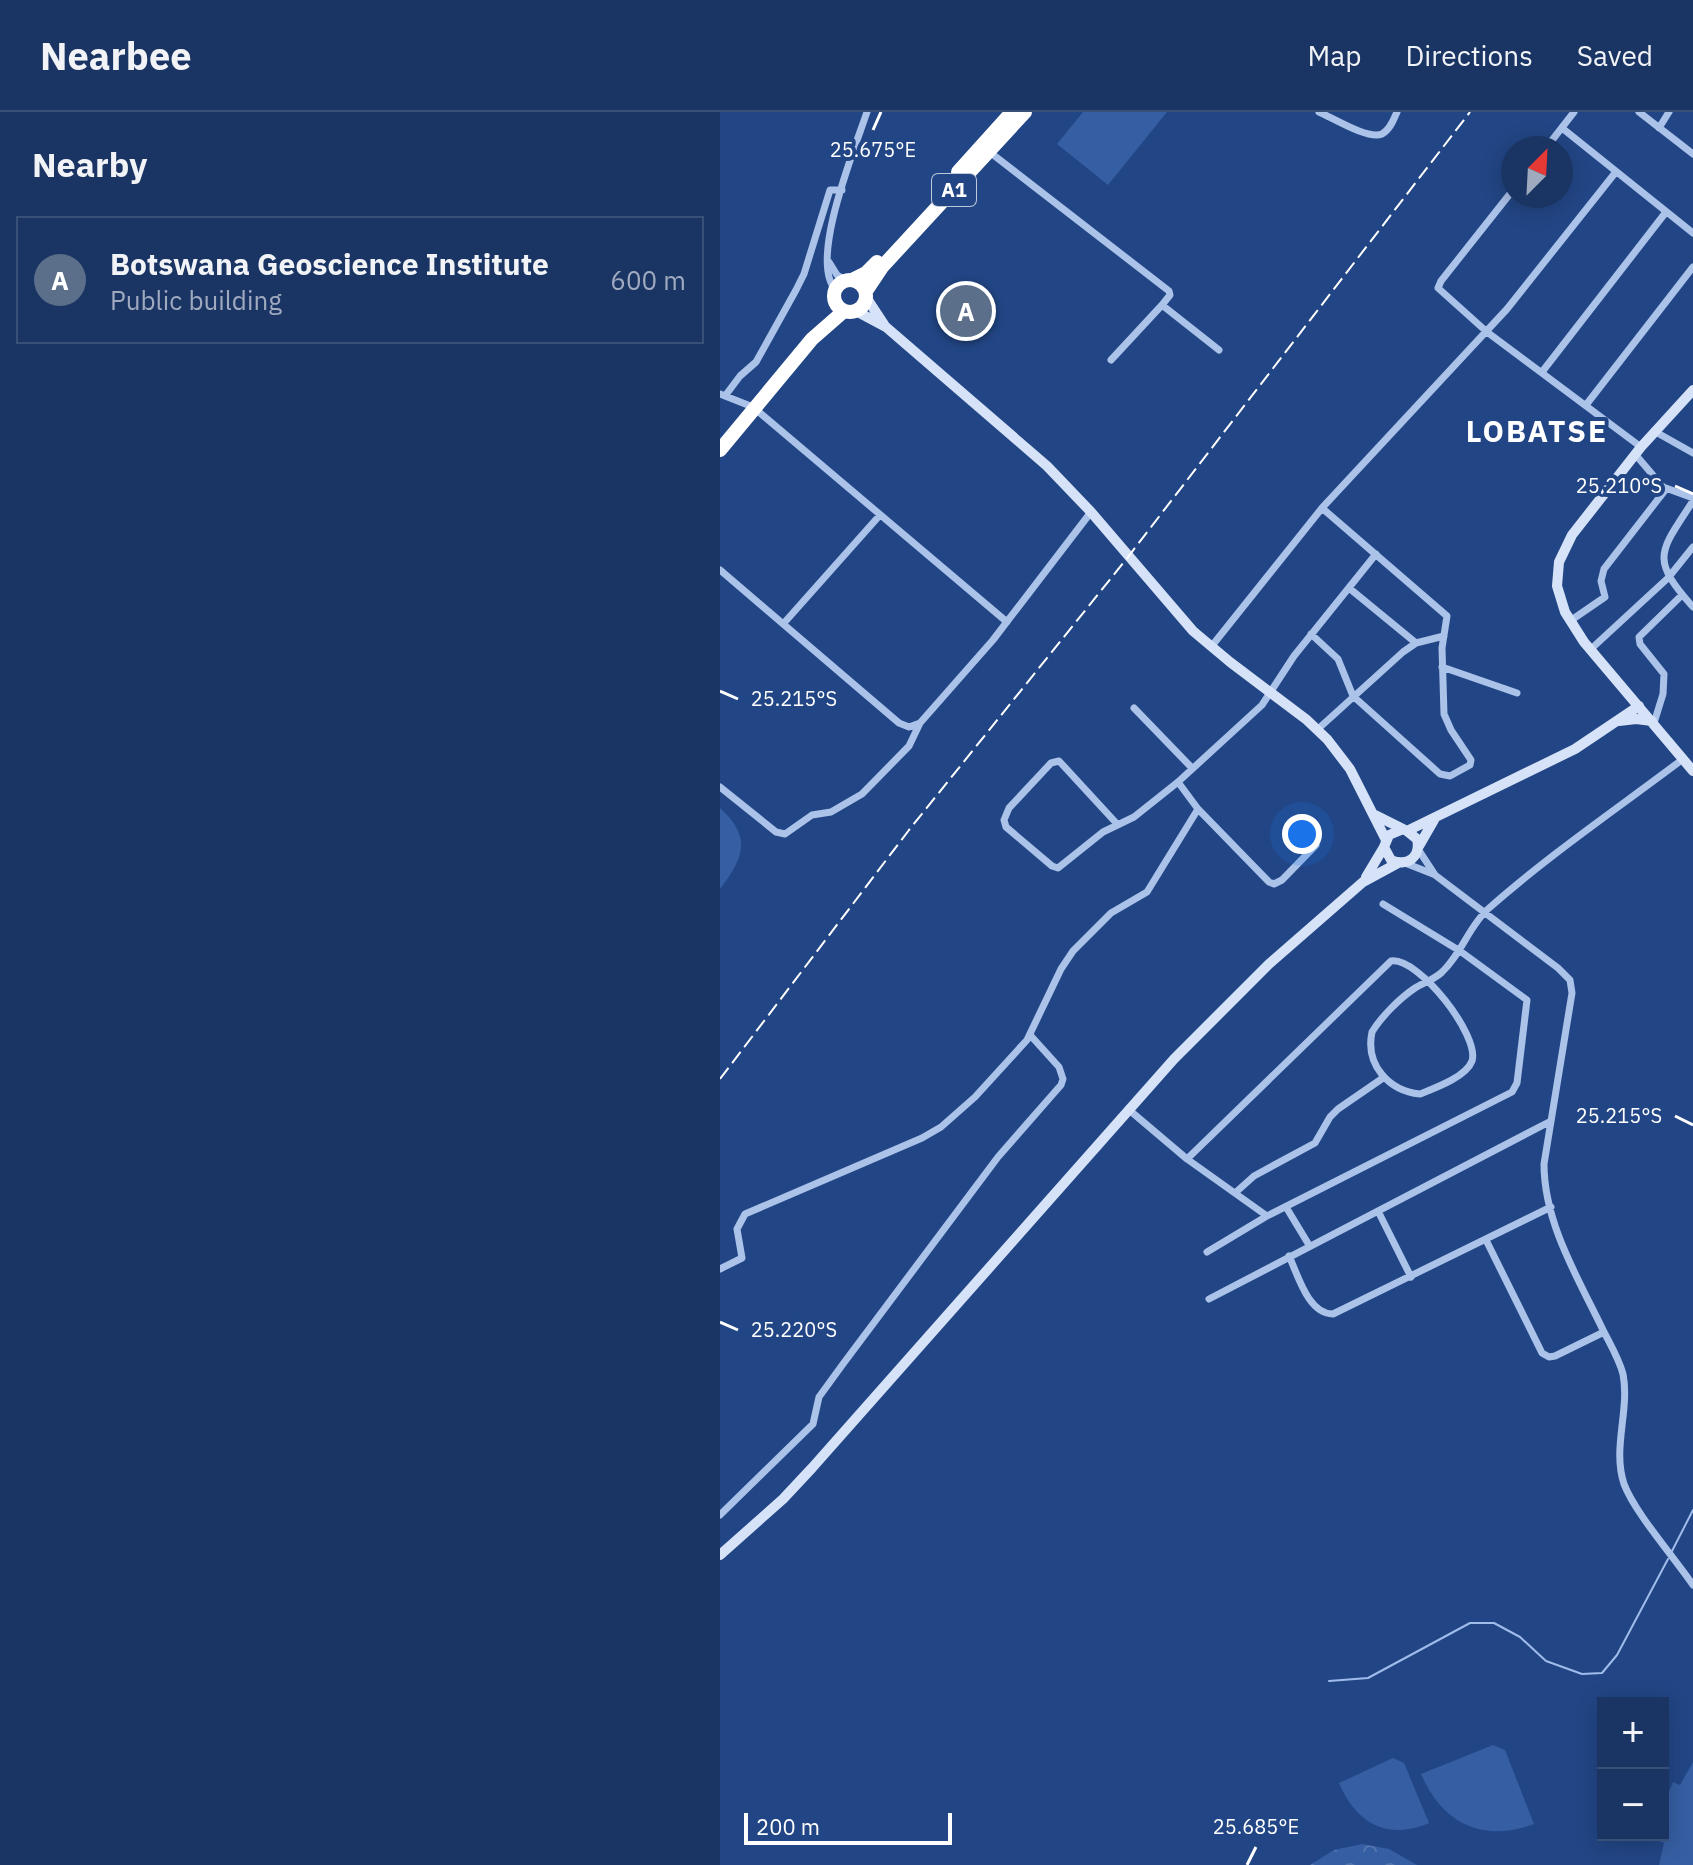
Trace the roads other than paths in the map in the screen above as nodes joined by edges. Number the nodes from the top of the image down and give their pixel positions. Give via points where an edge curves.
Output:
1 (867, 112) edge
2 (1012, 112) edge
3 (1025, 112) edge
4 (1319, 112) edge
5 (1397, 112) edge
6 (1574, 112) edge
7 (1639, 112) edge
8 (1669, 112) edge
9 (1562, 128) junction
10 (1659, 128) junction
11 (1556, 136) edge
12 (985, 148) junction
13 (1693, 154) edge
14 (1615, 173) junction
15 (842, 190) junction
16 (1501, 205) edge
17 (1666, 212) junction
18 (1693, 233) edge
19 (827, 260) junction
20 (1693, 267) edge
21 (842, 287) junction
22 (866, 294) junction
23 (1162, 305) junction
24 (850, 311) junction
25 (886, 327) junction
26 (1487, 332) junction
27 (812, 339) junction
28 (1219, 350) dead end
29 (1111, 360) dead end
30 (1542, 372) junction
31 (1693, 390) edge
32 (723, 395) edge
33 (1586, 405) junction
34 (753, 407) junction
35 (1654, 431) junction
36 (720, 450) edge
37 (1638, 451) junction
38 (1693, 453) edge
39 (1666, 489) junction
40 (1693, 499) edge
41 (1322, 508) junction
42 (1091, 512) junction
43 (880, 515) junction
44 (1693, 547) edge
45 (1376, 554) junction
46 (720, 570) edge
47 (1668, 578) junction
48 (1349, 588) junction
49 (1682, 595) junction
50 (1693, 607) edge
51 (1570, 621) junction
52 (1007, 622) junction
53 (784, 623) junction
54 (1311, 634) junction
55 (1444, 636) junction
56 (1416, 643) junction
57 (1211, 647) junction
58 (1591, 649) junction
59 (1442, 667) junction
60 (1270, 692) junction
61 (1627, 692) junction
62 (1517, 693) dead end
63 (1353, 696) junction
64 (1639, 706) junction
65 (1134, 708) dead end
66 (1617, 721) junction
67 (920, 723) junction
68 (1654, 723) junction
69 (1318, 729) junction
70 (1683, 759) junction
71 (1192, 768) junction
72 (1693, 771) edge
73 (1178, 782) junction
74 (720, 787) edge
75 (1198, 809) junction
76 (1375, 815) junction
77 (1434, 820) junction
78 (1118, 825) junction
79 (1404, 830) junction
80 (1385, 844) junction
81 (1316, 845) dead end
82 (1418, 848) junction
83 (1402, 863) junction
84 (1435, 875) junction
85 (1363, 882) junction
86 (1383, 904) dead end
87 (1485, 912) junction
88 (1460, 951) junction
89 (1430, 981) junction
90 (1031, 1036) junction
91 (1383, 1078) junction
92 (1128, 1109) junction
93 (1551, 1121) junction
94 (1187, 1159) junction
95 (1235, 1193) junction
96 (1286, 1207) junction
97 (1551, 1207) junction
98 (1378, 1211) junction
99 (1267, 1216) junction
100 (1486, 1240) junction
101 (1309, 1245) junction
102 (1207, 1252) dead end
103 (1289, 1256) junction
104 (720, 1269) edge
105 (1411, 1277) junction
106 (1209, 1299) dead end
107 (1604, 1332) junction
108 (720, 1515) edge
109 (720, 1554) edge
110 (1693, 1585) edge

1 - 15 street
2 - 12 highway, A1
3 - 12 highway, A1
4 - 5 street via 1376,135 1387,130
6 - 9 street
7 - 10 street
8 - 10 street
9 - 11 street
9 - 14 street
10 - 13 street
12 - 21 highway, A1 via 878,262
12 - 22 highway, A1 via 882,267
12 - 23 street via 1167,289 1170,295
14 - 17 street
14 - 26 street
15 - 19 street
15 - 32 street via 830,190 800,283 756,362
16 - 26 street via 1438,288
17 - 18 street
17 - 30 street
19 - 21 street
19 - 21 street via 828,278
20 - 33 street
21 - 22 highway via 858,282
21 - 24 highway via 839,308
21 - 27 highway, A1
22 - 24 highway, A1 via 861,308
22 - 25 main road
23 - 28 street
23 - 29 street
24 - 25 main road
24 - 27 highway, A1
25 - 42 main road via 1047,466
26 - 30 street
26 - 41 street
27 - 34 highway, A1
30 - 33 street
31 - 35 main road
32 - 34 street
33 - 37 street
34 - 36 highway, A1
34 - 43 street
35 - 37 main road
35 - 38 street
37 - 39 street
37 - 51 main road via 1572,535 1559,562 1557,586
39 - 40 street
39 - 51 street via 1604,569 1605,597
40 - 47 street via 1665,548
41 - 45 street
41 - 57 street
42 - 52 street
42 - 57 main road via 1169,606
43 - 52 street
43 - 53 street
44 - 47 street
45 - 48 street
45 - 55 street via 1443,611 1448,620
46 - 53 street
47 - 49 street
47 - 58 street
48 - 54 street
48 - 56 street
49 - 50 street
49 - 68 street via 1639,637 1664,674
51 - 58 main road
52 - 67 street
53 - 67 street via 899,723
54 - 60 street
54 - 63 street via 1338,659
55 - 56 street
55 - 59 street
56 - 63 street
57 - 60 main road
58 - 61 main road
59 - 62 street
59 - 63 street via 1447,723 1471,763 1450,776 1440,774
60 - 69 main road
60 - 71 street
61 - 64 main road
61 - 66 main road
63 - 69 street
64 - 66 main road
64 - 68 main road
65 - 71 street
66 - 68 main road
66 - 77 main road via 1575,749
67 - 74 street via 909,746 862,794 831,812 812,815 785,834
68 - 70 main road
69 - 76 main road via 1350,769
70 - 72 main road
70 - 87 street
71 - 73 street
73 - 75 street
73 - 78 street
75 - 81 street via 1274,884
75 - 90 street via 1147,892 1111,913 1073,951
76 - 79 main road
76 - 80 main road
77 - 79 main road
77 - 82 main road
78 - 78 street via 1059,761 1051,763 1009,808 1004,820 1058,868
79 - 80 main road via 1394,831
79 - 82 main road via 1417,839
80 - 83 main road via 1391,860
80 - 85 main road
82 - 83 main road via 1411,861
82 - 84 street
83 - 84 street
83 - 85 main road
84 - 87 street
85 - 92 main road via 1260,973
86 - 88 street
87 - 88 street
87 - 93 street via 1570,980
88 - 89 street
88 - 96 street via 1528,1003 1514,1090
89 - 91 street via 1409,993 1372,1032 1373,1056
89 - 91 street via 1458,1018 1471,1047 1471,1064 1420,1094
89 - 94 street via 1401,961 1387,964
90 - 104 street via 975,1097 930,1134 745,1214 737,1229 742,1258
90 - 108 street via 1059,1067 1061,1085 998,1157 843,1364 819,1397 813,1424
91 - 95 street via 1338,1109 1315,1143 1254,1176
92 - 94 street
92 - 109 main road via 812,1468
93 - 97 street via 1544,1176
93 - 98 street
94 - 95 street
95 - 99 street
96 - 99 street
96 - 101 street
97 - 100 street
97 - 107 street via 1567,1257
98 - 101 street
98 - 105 street
99 - 102 street
100 - 105 street
100 - 107 street via 1542,1353 1555,1356
101 - 103 street
103 - 105 street via 1312,1302 1328,1315
103 - 106 street
107 - 110 street via 1623,1377 1620,1447 1630,1496

